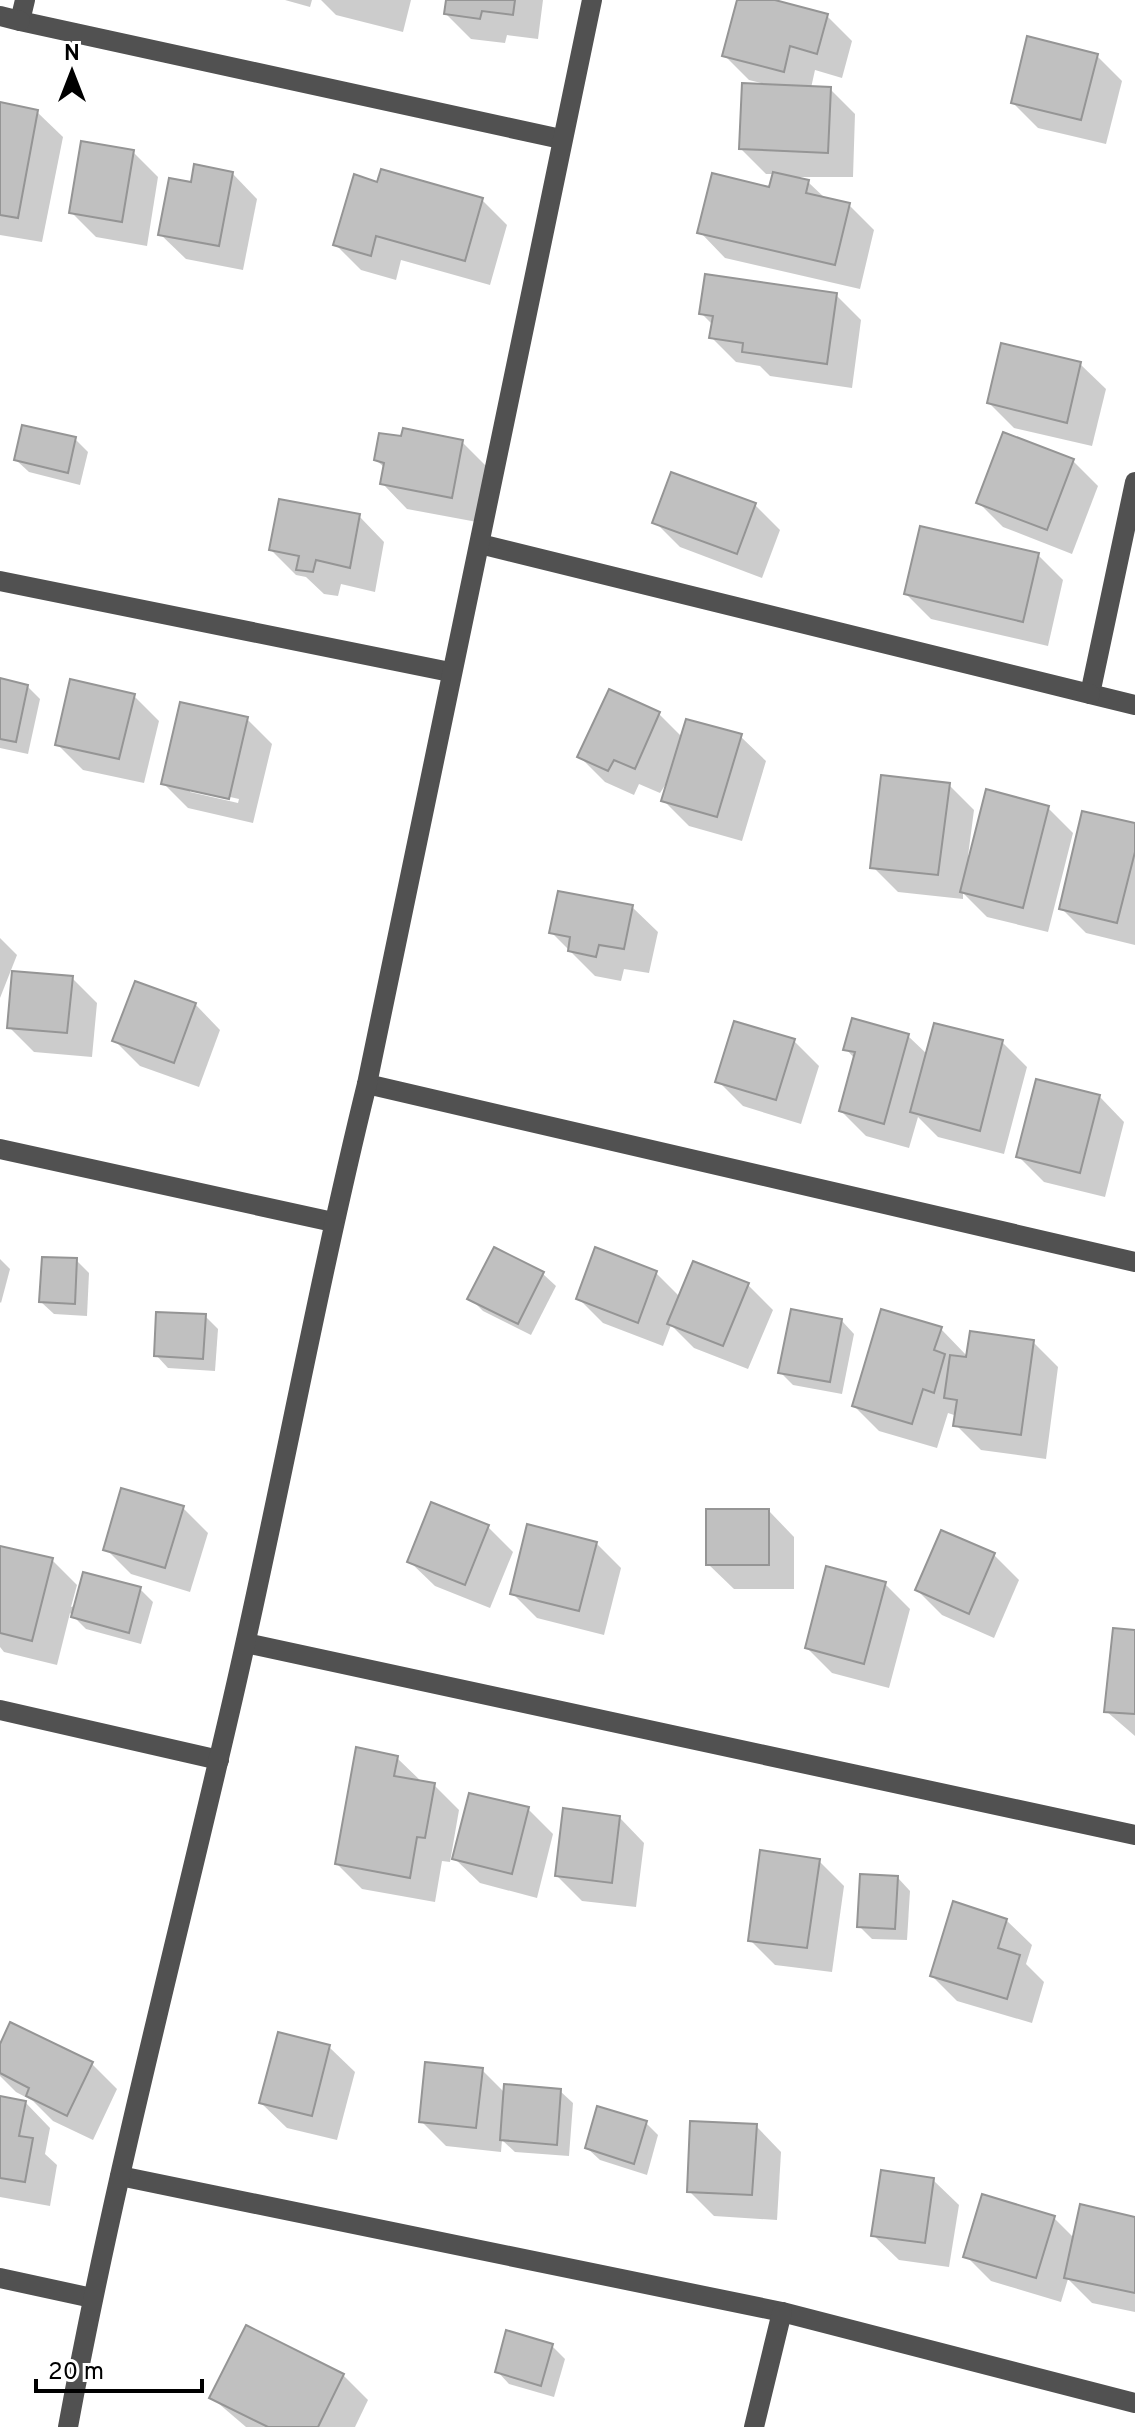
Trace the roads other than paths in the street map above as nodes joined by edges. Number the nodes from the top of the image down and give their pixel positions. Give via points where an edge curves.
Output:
1 (25, 0) edge
2 (592, 0) edge
3 (10, 18) edge
4 (561, 139) junction
5 (1135, 482) edge
6 (480, 544) junction
7 (0, 581) edge
8 (450, 672) junction
9 (1090, 694) junction
10 (1135, 705) edge
11 (367, 1084) junction
12 (0, 1149) edge
13 (333, 1222) junction
14 (1135, 1262) edge
15 (246, 1643) junction
16 (0, 1710) edge
17 (219, 1760) junction
18 (1135, 1835) edge
19 (120, 2176) junction
20 (0, 2278) edge
21 (92, 2298) junction
22 (782, 2312) junction
23 (1135, 2403) edge
24 (68, 2427) edge
25 (754, 2427) edge

1 - 3 street
2 - 4 street
3 - 4 street
4 - 6 street
5 - 9 street
6 - 8 street
6 - 9 street
7 - 8 street
8 - 11 street
9 - 10 street
11 - 13 street
11 - 14 street
12 - 13 street
13 - 15 street
15 - 17 street
15 - 18 street
16 - 17 street
17 - 19 street
19 - 21 street
19 - 22 street
20 - 21 street
21 - 24 street
22 - 23 street
22 - 25 street

